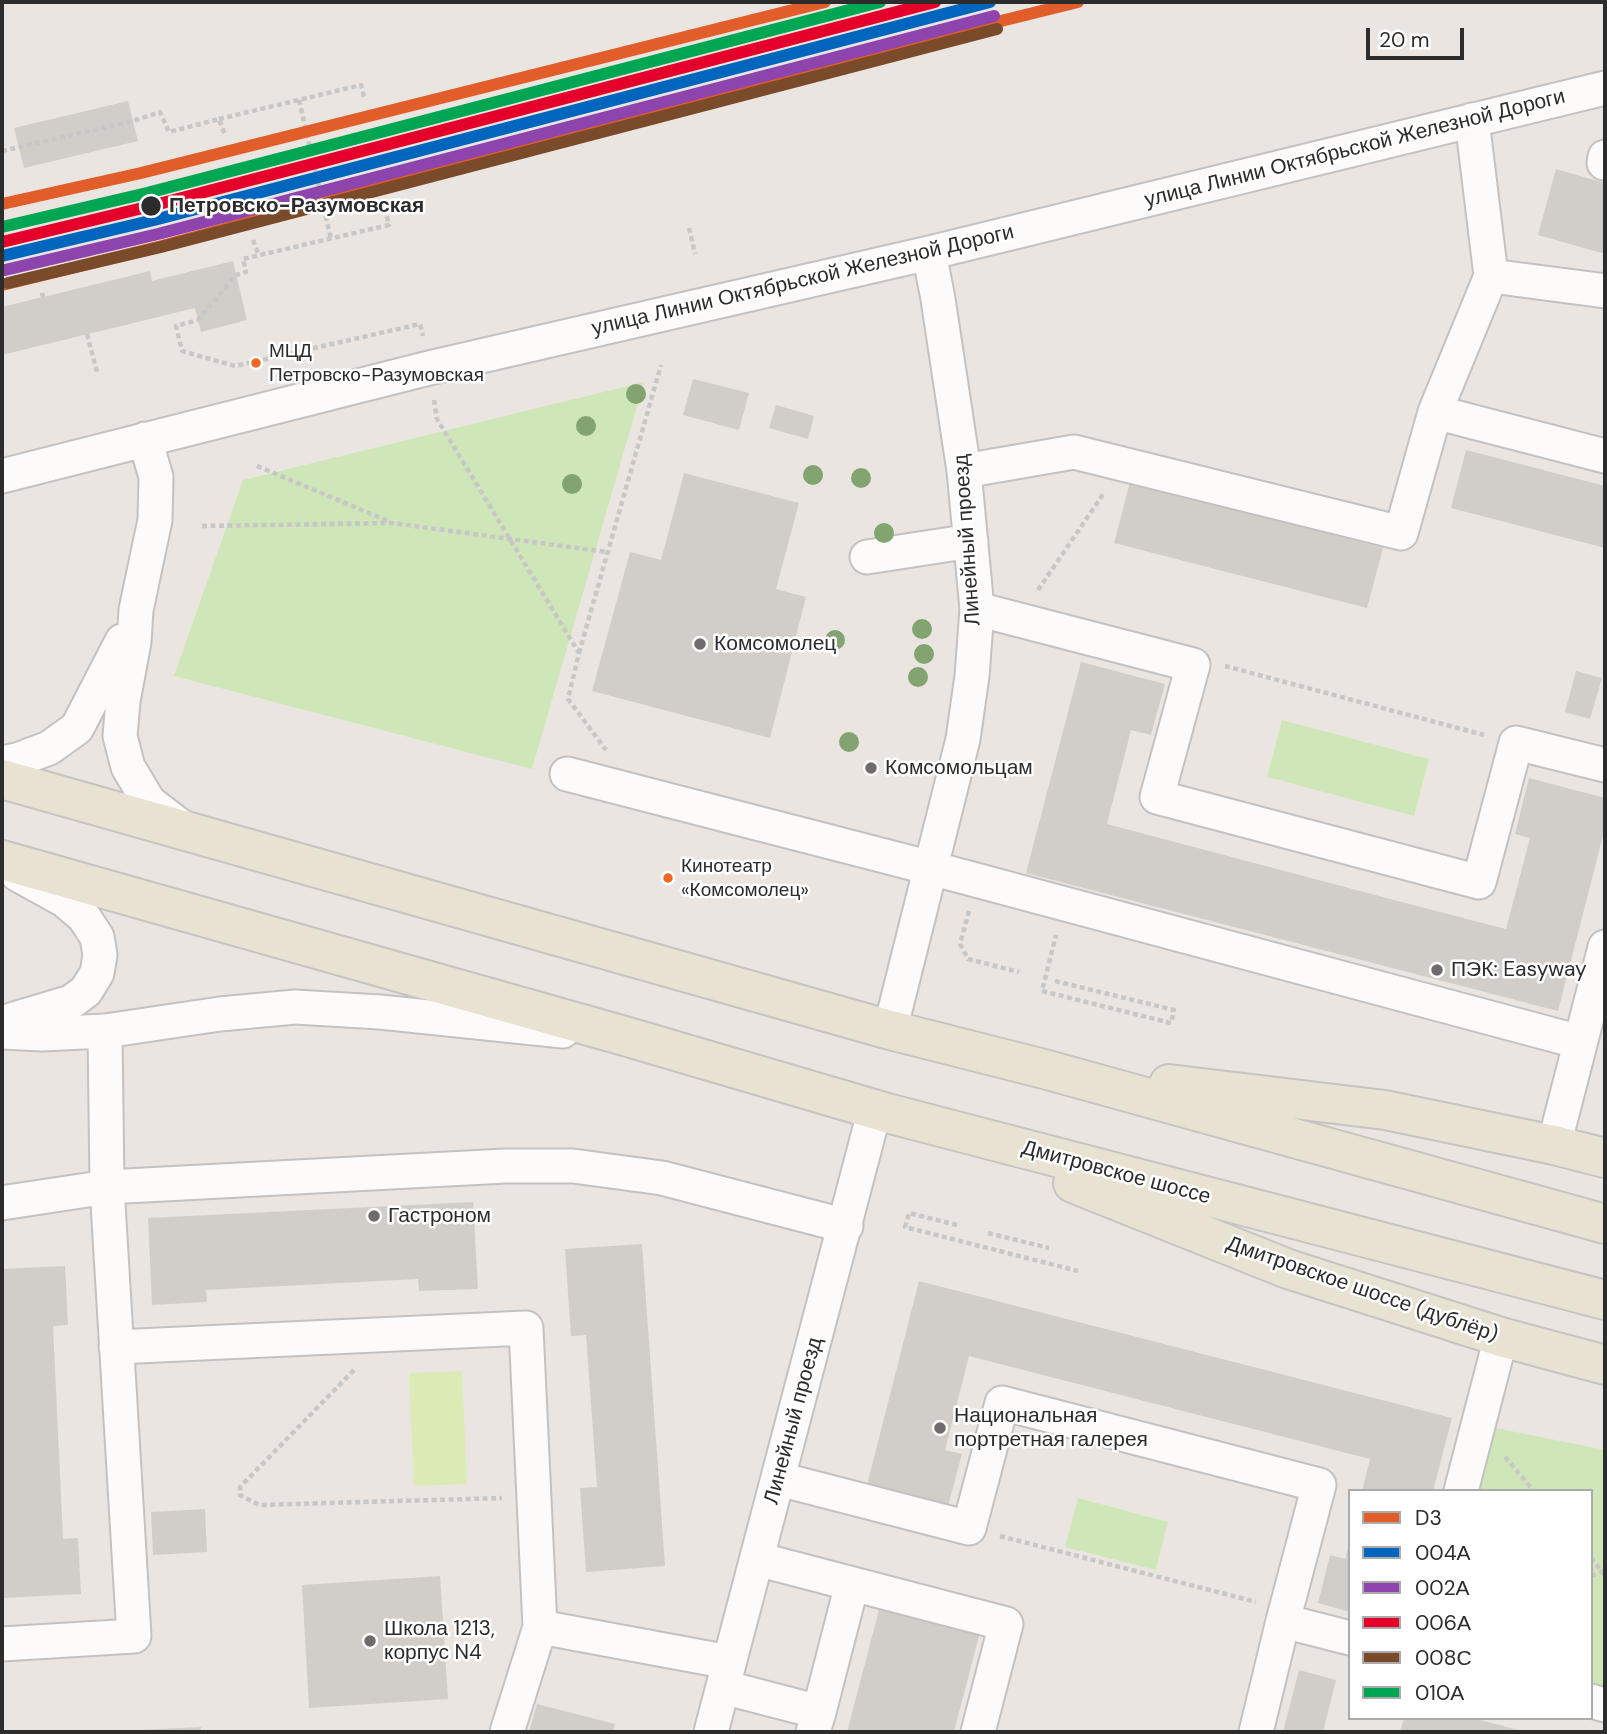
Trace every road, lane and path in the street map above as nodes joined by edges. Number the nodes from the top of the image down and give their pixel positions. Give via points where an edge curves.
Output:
1 (1605, 90) edge
2 (299, 100) junction
3 (365, 100) dead end
4 (219, 119) junction
5 (1472, 120) junction
6 (225, 135) dead end
7 (2, 151) edge
8 (385, 208) dead end
9 (689, 228) dead end
10 (331, 239) junction
11 (253, 240) dead end
12 (929, 253) junction
13 (695, 254) dead end
14 (259, 256) junction
15 (1491, 276) junction
16 (1605, 291) edge
17 (420, 324) dead end
18 (87, 334) dead end
19 (661, 365) dead end
20 (97, 372) dead end
21 (1435, 412) junction
22 (437, 419) dead end
23 (145, 439) junction
24 (1605, 456) edge
25 (257, 466) dead end
26 (1132, 466) junction
27 (964, 471) junction
28 (2, 477) edge
29 (392, 523) junction
30 (202, 526) dead end
31 (512, 539) junction
32 (971, 541) junction
33 (607, 552) junction
34 (867, 557) dead end
35 (977, 609) junction
36 (136, 610) junction
37 (1018, 620) junction
38 (579, 653) junction
39 (1193, 665) junction
40 (1516, 743) junction
41 (608, 751) dead end
42 (2, 763) edge
43 (1605, 765) edge
44 (567, 774) dead end
45 (2, 779) edge
46 (184, 830) junction
47 (2, 860) edge
48 (2, 867) edge
49 (932, 868) junction
50 (978, 880) junction
51 (1064, 903) junction
52 (1605, 947) edge
53 (1019, 972) dead end
54 (1055, 981) dead end
55 (2, 1023) edge
56 (890, 1030) junction
57 (105, 1031) junction
58 (2, 1032) edge
59 (628, 1037) junction
60 (1580, 1042) junction
61 (1044, 1069) junction
62 (881, 1111) junction
63 (1554, 1145) junction
64 (1605, 1158) edge
65 (107, 1187) junction
66 (2, 1203) edge
67 (1605, 1224) edge
68 (957, 1225) dead end
69 (846, 1226) junction
70 (988, 1233) dead end
71 (1049, 1248) dead end
72 (1078, 1271) dead end
73 (1605, 1300) edge
74 (388, 1335) junction
75 (1501, 1337) junction
76 (116, 1347) junction
77 (1605, 1364) edge
78 (779, 1479) junction
79 (1462, 1489) edge
80 (534, 1497) junction
81 (969, 1528) junction
82 (757, 1559) junction
83 (852, 1584) junction
84 (1284, 1616) junction
85 (540, 1627) junction
86 (1348, 1637) edge
87 (2, 1644) edge
88 (726, 1674) junction
89 (816, 1722) edge
90 (507, 1732) edge
91 (711, 1732) edge
92 (978, 1732) edge
93 (1256, 1732) edge

1 - 5 street, улица Линии Октябрьской Железной Дороги
2 - 3 path via 361,85
2 - 4 path
2 - 10 path
4 - 6 path
4 - 7 path via 169,132 159,112
5 - 12 street, улица Линии Октябрьской Железной Дороги
5 - 15 street
8 - 10 path via 389,225
9 - 13 path
10 - 14 path
11 - 14 path
12 - 23 street, улица Линии Октябрьской Железной Дороги via 429,368
12 - 27 street, Линейный проезд
14 - 17 path via 243,259 246,272 236,275 198,320 176,326 182,351 235,366
15 - 16 street
15 - 21 street
18 - 20 path
19 - 33 path
21 - 24 street
21 - 26 street via 1401,533
22 - 31 path
23 - 28 street, улица Линии Октябрьской Железной Дороги
23 - 36 street via 156,477 155,520
25 - 29 path
26 - 27 street via 1074,452
26 - 37 path via 1101,496
27 - 32 street, Линейный проезд
29 - 30 path
29 - 31 path
31 - 33 path
31 - 38 path
32 - 34 street
32 - 35 street, Линейный проезд
33 - 38 path
35 - 37 street
35 - 49 street, Линейный проезд via 963,739
36 - 42 street via 76,727 49,748
36 - 46 street via 120,736 128,767 149,802
37 - 39 street
38 - 41 path via 568,699
39 - 40 path via 1216,664
39 - 40 street via 1157,797 1479,882
40 - 43 street
44 - 49 street
45 - 46 main road
46 - 56 main road
47 - 59 main road, Дмитровское шоссе
48 - 55 street via 34,881 83,917 97,937 100,955 97,973 86,991 71,1002
49 - 50 street
49 - 56 street, Линейный проезд
50 - 51 street
50 - 53 path via 960,944 968,959
51 - 54 path via 1042,991 1171,1023 1174,1010
51 - 60 street
52 - 60 street
56 - 61 main road
57 - 58 street
57 - 59 street via 295,1007
57 - 65 street
59 - 62 main road, Дмитровское шоссе
60 - 63 street
61 - 63 main road via 1385,1110
61 - 67 main road
62 - 69 street, Линейный проезд
62 - 73 main road, Дмитровское шоссе
62 - 75 main road, Дмитровское шоссе (дублёр) via 1289,1269
63 - 64 main road
65 - 66 street
65 - 69 street via 573,1166 662,1178
65 - 76 street
68 - 72 path via 909,1213 905,1227
69 - 78 street, Линейный проезд
70 - 71 path
74 - 76 street
74 - 80 street via 526,1328
74 - 80 path via 240,1486 240,1495 259,1505
75 - 77 main road, Дмитровское шоссе (дублёр)
75 - 79 street
76 - 87 street via 134,1636
78 - 81 street
78 - 82 street, Линейный проезд
80 - 85 street
81 - 84 path
81 - 84 street via 1002,1403 1319,1485
82 - 83 street
82 - 88 street, Линейный проезд
83 - 89 street
83 - 92 street via 1006,1624
84 - 86 street
84 - 93 street
85 - 88 street
85 - 90 street
88 - 89 street
88 - 91 street, Линейный проезд

